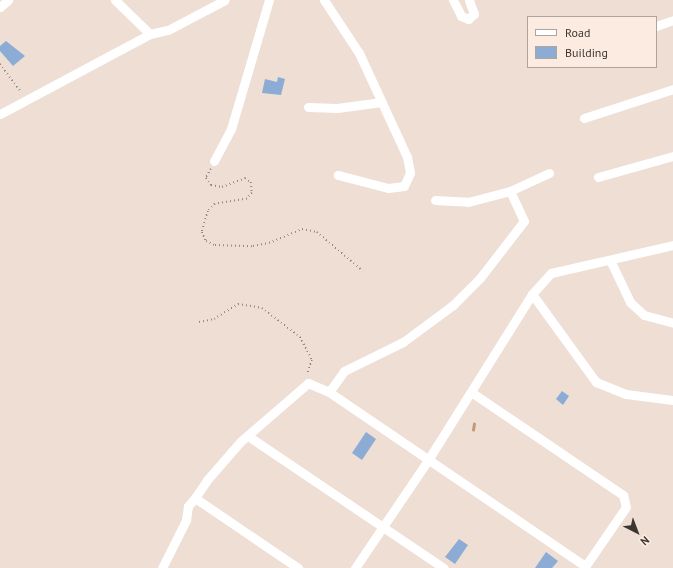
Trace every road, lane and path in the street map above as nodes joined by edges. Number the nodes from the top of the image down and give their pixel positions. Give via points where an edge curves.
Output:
1 (8, 0) edge
2 (115, 0) edge
3 (225, 0) edge
4 (269, 0) edge
5 (324, 0) edge
6 (453, 0) edge
7 (469, 0) edge
8 (0, 8) edge
9 (673, 20) edge
10 (657, 26) edge
11 (150, 34) junction
12 (0, 64) edge
13 (673, 89) edge
14 (26, 98) junction
15 (382, 102) junction
16 (308, 107) dead end
17 (0, 114) edge
18 (584, 118) dead end
19 (673, 156) edge
20 (214, 161) joint
21 (549, 173) dead end
22 (338, 175) dead end
23 (598, 177) dead end
24 (510, 191) junction
25 (435, 200) dead end
26 (673, 245) edge
27 (610, 260) junction
28 (363, 270) dead end
29 (532, 294) junction
30 (199, 322) dead end
31 (673, 323) edge
32 (304, 384) junction
33 (329, 392) junction
34 (471, 392) junction
35 (673, 400) edge
36 (248, 436) junction
37 (428, 460) junction
38 (195, 498) junction
39 (383, 527) junction
40 (584, 567) edge
41 (162, 568) edge
42 (298, 568) edge
43 (355, 568) edge
44 (444, 568) edge

1 - 8 street
2 - 11 street
3 - 11 street via 168,30
4 - 20 street via 231,129
5 - 15 street via 359,53
6 - 7 street via 461,16 468,19 474,14
9 - 10 street
11 - 14 street
12 - 14 path
13 - 18 street
14 - 17 street
15 - 16 street via 337,108
15 - 22 street via 407,157 410,177 404,186 388,188
19 - 23 street
20 - 28 path via 206,178 211,185 222,186 245,178 251,182 252,193 247,199 215,204 208,211 202,232 206,241 216,245 253,246 269,244 302,230 317,232
21 - 24 street
24 - 25 street via 468,202
24 - 33 street via 524,221 480,278 454,305 409,338 344,371
26 - 27 street
27 - 29 street via 551,272
27 - 31 street via 630,302 644,315
29 - 34 street
29 - 35 street via 596,382 626,394
30 - 32 path via 214,319 238,304 262,308 300,337 309,351 312,360
32 - 33 street
32 - 36 street via 280,410
33 - 37 street
34 - 37 street
34 - 40 street via 623,495 626,507
36 - 38 street via 216,468
36 - 39 street
37 - 39 street
37 - 40 street
38 - 41 street via 188,506 186,520
38 - 42 street
39 - 43 street
39 - 44 street

